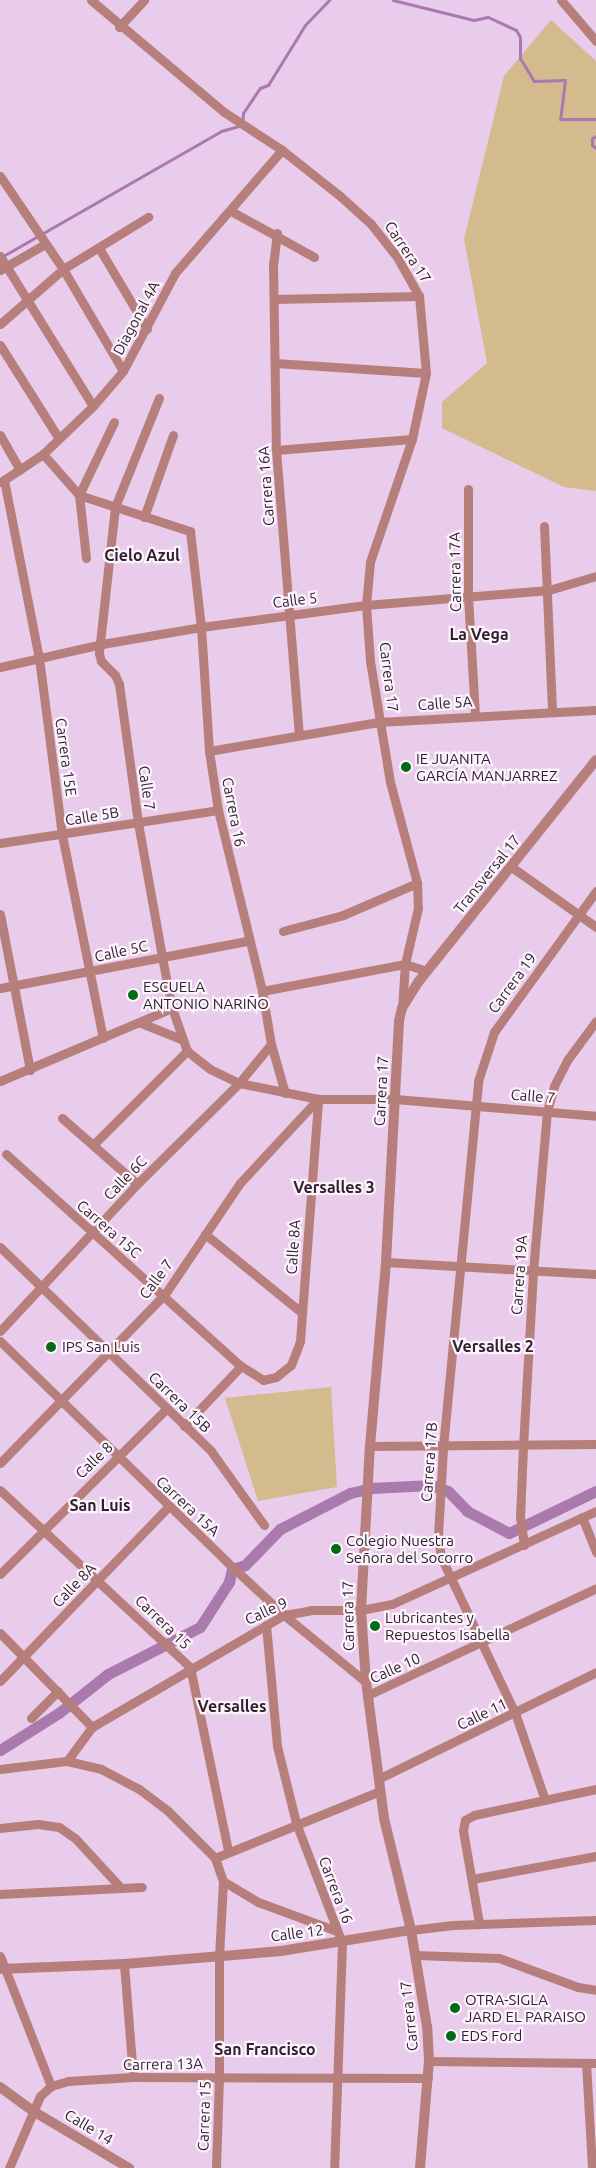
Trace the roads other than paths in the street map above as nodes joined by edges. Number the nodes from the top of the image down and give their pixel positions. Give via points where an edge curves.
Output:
1 (91, 0) edge
2 (144, 0) edge
3 (561, 0) edge
4 (119, 27) junction
5 (596, 41) edge
6 (282, 150) junction
7 (0, 176) edge
8 (231, 211) junction
9 (148, 217) dead end
10 (277, 233) junction
11 (41, 238) junction
12 (99, 248) junction
13 (0, 256) edge
14 (314, 257) dead end
15 (3, 268) edge
16 (63, 270) junction
17 (419, 296) junction
18 (274, 299) junction
19 (28, 300) junction
20 (0, 324) edge
21 (147, 329) junction
22 (0, 345) edge
23 (275, 363) junction
24 (123, 370) junction
25 (426, 373) junction
26 (159, 398) dead end
27 (93, 406) junction
28 (114, 422) dead end
29 (0, 435) edge
30 (173, 435) dead end
31 (58, 437) junction
32 (412, 439) junction
33 (276, 450) junction
34 (43, 454) junction
35 (20, 470) junction
36 (2, 481) edge
37 (468, 489) dead end
38 (79, 494) junction
39 (115, 507) junction
40 (144, 517) junction
41 (544, 526) dead end
42 (86, 558) dead end
43 (596, 576) edge
44 (549, 590) junction
45 (468, 597) junction
46 (366, 605) junction
47 (290, 615) junction
48 (201, 627) junction
49 (102, 644) junction
50 (39, 658) junction
51 (0, 667) edge
52 (552, 710) junction
53 (596, 710) edge
54 (475, 714) junction
55 (380, 722) junction
56 (299, 735) junction
57 (209, 751) junction
58 (596, 761) edge
59 (218, 810) junction
60 (138, 823) junction
61 (62, 834) junction
62 (0, 843) edge
63 (513, 868) junction
64 (417, 883) junction
65 (596, 891) edge
66 (0, 914) edge
67 (579, 915) junction
68 (596, 927) edge
69 (283, 931) dead end
70 (248, 941) junction
71 (162, 957) junction
72 (405, 964) junction
73 (426, 971) junction
74 (90, 972) junction
75 (12, 986) junction
76 (0, 988) edge
77 (262, 991) junction
78 (172, 1008) junction
79 (402, 1008) junction
80 (596, 1021) edge
81 (141, 1023) junction
82 (103, 1038) junction
83 (181, 1039) junction
84 (271, 1044) junction
85 (187, 1051) junction
86 (30, 1070) junction
87 (0, 1081) edge
88 (239, 1083) junction
89 (285, 1093) junction
90 (318, 1099) junction
91 (396, 1099) junction
92 (474, 1104) junction
93 (547, 1111) junction
94 (596, 1116) edge
95 (62, 1118) dead end
96 (94, 1144) junction
97 (6, 1154) dead end
98 (138, 1184) junction
99 (92, 1234) junction
100 (205, 1234) junction
101 (0, 1247) edge
102 (386, 1262) junction
103 (459, 1267) junction
104 (533, 1270) junction
105 (596, 1274) edge
106 (42, 1287) junction
107 (165, 1294) junction
108 (301, 1312) junction
109 (0, 1331) edge
110 (0, 1341) edge
111 (110, 1353) junction
112 (241, 1366) junction
113 (264, 1380) joint
114 (60, 1399) junction
115 (166, 1408) junction
116 (184, 1426) junction
117 (596, 1444) edge
118 (370, 1446) junction
119 (523, 1446) junction
120 (443, 1447) junction
121 (117, 1457) junction
122 (0, 1463) edge
123 (0, 1490) edge
124 (168, 1507) junction
125 (596, 1511) edge
126 (582, 1517) junction
127 (264, 1525) dead end
128 (42, 1529) junction
129 (524, 1545) junction
130 (596, 1552) edge
131 (0, 1574) edge
132 (450, 1577) junction
133 (99, 1579) junction
134 (596, 1588) edge
135 (361, 1610) junction
136 (284, 1615) junction
137 (266, 1625) junction
138 (0, 1633) edge
139 (484, 1643) junction
140 (25, 1656) junction
141 (190, 1667) junction
142 (596, 1672) edge
143 (0, 1681) edge
144 (366, 1682) junction
145 (58, 1691) junction
146 (368, 1695) junction
147 (515, 1713) junction
148 (31, 1718) dead end
149 (92, 1727) junction
150 (67, 1761) junction
151 (0, 1769) edge
152 (378, 1779) junction
153 (596, 1789) edge
154 (380, 1791) junction
155 (545, 1800) junction
156 (296, 1823) junction
157 (0, 1828) edge
158 (228, 1851) junction
159 (596, 1856) edge
160 (214, 1858) junction
161 (472, 1879) junction
162 (223, 1881) junction
163 (142, 1887) dead end
164 (121, 1888) junction
165 (0, 1894) edge
166 (596, 1920) edge
167 (479, 1924) junction
168 (411, 1930) junction
169 (337, 1931) junction
170 (342, 1942) junction
171 (416, 1955) junction
172 (0, 1956) edge
173 (219, 1957) junction
174 (124, 1964) junction
175 (2, 1969) edge
176 (596, 1990) edge
177 (429, 2061) junction
178 (586, 2063) junction
179 (596, 2063) edge
180 (133, 2077) junction
181 (220, 2077) junction
182 (338, 2077) junction
183 (428, 2078) junction
184 (51, 2086) junction
185 (0, 2087) edge
186 (33, 2111) junction
187 (9, 2168) edge
188 (129, 2168) edge
189 (216, 2168) edge
190 (334, 2168) edge
191 (420, 2168) edge
192 (592, 2168) edge

1 - 4 street, Carrera 17
2 - 4 street
3 - 5 street
4 - 6 street, Carrera 17 via 224,112
6 - 8 street, Diagonal 4A
6 - 17 street, Carrera 17 via 371,224 397,257
7 - 11 street
8 - 10 street
8 - 21 street, Diagonal 4A via 175,274
9 - 12 street
10 - 14 street
10 - 18 street, Carrera 16A
11 - 15 street
11 - 16 street
12 - 16 street
12 - 21 street
13 - 15 street
15 - 19 street
16 - 19 street
16 - 24 street
17 - 18 street
17 - 25 street, Carrera 17
18 - 23 street, Carrera 16A
19 - 20 street
19 - 27 street
21 - 24 street, Diagonal 4A
22 - 31 street
23 - 25 street
23 - 33 street, Carrera 16A
24 - 27 street, Diagonal 4A
25 - 32 street, Carrera 17
26 - 39 street, Calle 7
27 - 31 street, Diagonal 4A
28 - 38 street
29 - 35 street
30 - 40 street
31 - 34 street, Diagonal 4A
32 - 33 street
32 - 46 street, Carrera 17 via 370,562
33 - 47 street, Carrera 16A
34 - 35 street, Diagonal 4A
34 - 38 street
35 - 36 street, Diagonal 4A
36 - 50 street, Carrera 15E
37 - 45 street, Carrera 17A
38 - 39 street
38 - 42 street
39 - 40 street
39 - 49 street, Calle 7
40 - 48 street, Carrera 16 via 190,531
41 - 44 street
43 - 44 street, Calle 5
44 - 45 street, Calle 5
44 - 52 street
45 - 46 street, Calle 5
45 - 54 street, Carrera 17A
46 - 47 street, Calle 5
46 - 55 street, Carrera 17 via 370,661
47 - 48 street, Calle 5
47 - 56 street, Carrera 16A
48 - 49 street, Calle 5
48 - 57 street, Carrera 16
49 - 50 street, Calle 5
49 - 60 street, Calle 7 via 101,661 119,684
50 - 51 street, Calle 5
50 - 61 street, Carrera 15E
52 - 53 street, Calle 5A
52 - 54 street, Calle 5A
54 - 55 street, Calle 5A
55 - 56 street, Calle 5A
55 - 64 street, Carrera 17 via 390,782
56 - 57 street, Calle 5A
57 - 59 street, Carrera 16
58 - 63 street, Transversal 17
59 - 60 street, Calle 5B
59 - 70 street, Carrera 16
60 - 61 street, Calle 5B
60 - 71 street, Calle 7
61 - 62 street, Calle 5B
61 - 74 street, Carrera 15E
63 - 67 street
63 - 73 street, Transversal 17
64 - 69 street via 343,915
64 - 72 street, Carrera 17 via 418,908
65 - 67 street, Carrera 19
66 - 75 street
67 - 68 street
67 - 92 street, Carrera 19 via 494,1032 480,1073
70 - 71 street, Calle 5C
70 - 77 street, Carrera 16
71 - 74 street, Calle 5C
71 - 78 street, Calle 7
72 - 73 street
72 - 77 street
72 - 79 street, Carrera 17
73 - 79 street, Transversal 17
74 - 75 street, Calle 5C
74 - 82 street, Carrera 15E
75 - 76 street, Calle 5C
75 - 86 street
77 - 84 street, Carrera 16
78 - 81 street
78 - 83 street, Calle 7
79 - 91 street, Carrera 17
80 - 93 street, Carrera 19A via 568,1059 554,1086
81 - 82 street
81 - 83 street
82 - 86 street
83 - 85 street, Calle 7
84 - 88 street, Calle 6C
84 - 89 street, Carrera 16
85 - 88 street, Calle 7 via 210,1069
85 - 96 street
86 - 87 street
88 - 89 street, Calle 7
88 - 98 street, Calle 6C
89 - 90 street, Calle 7
90 - 91 street, Calle 7
90 - 100 street, Calle 7 via 240,1183
90 - 108 street, Calle 8A
91 - 92 street, Calle 7
91 - 102 street, Carrera 17
92 - 93 street, Calle 7
92 - 103 street, Carrera 17B
93 - 94 street, Calle 7
93 - 104 street, Carrera 19A
95 - 96 street
96 - 98 street
97 - 99 street, Carrera 15C
98 - 99 street, Calle 6C
99 - 106 street, Calle 6C
99 - 107 street, Carrera 15C
100 - 107 street, Calle 7
100 - 108 street
101 - 106 street, Carrera 15B
102 - 103 street
102 - 118 street, Carrera 17
103 - 104 street
103 - 120 street, Carrera 17B
104 - 105 street
104 - 119 street, Carrera 19A
106 - 109 street, Calle 6C
106 - 111 street, Carrera 15B
107 - 111 street, Calle 7
107 - 112 street, Carrera 15C
108 - 113 street, Calle 8A via 300,1341 291,1365 276,1377
110 - 114 street, Carrera 15A
111 - 114 street, Calle 7
111 - 115 street, Carrera 15B
112 - 113 street, Carrera 15C
112 - 116 street
114 - 121 street, Carrera 15A
114 - 122 street, Calle 7
115 - 116 street, Carrera 15B
115 - 121 street, Calle 8
116 - 127 street, Carrera 15B via 211,1451
117 - 119 street
118 - 120 street
118 - 135 street, Carrera 17
119 - 120 street
119 - 129 street, Carrera 19A via 520,1518
120 - 132 street, Carrera 17B via 438,1535 441,1558
121 - 124 street, Carrera 15A
121 - 128 street, Calle 8
123 - 128 street, Carrera 15
124 - 133 street, Calle 8A
124 - 136 street, Carrera 15A
125 - 126 street, Calle 9
126 - 129 street, Calle 9
126 - 130 street
128 - 131 street, Calle 8
128 - 133 street, Carrera 15
129 - 132 street, Calle 9
132 - 135 street, Calle 9 via 392,1604
132 - 139 street, Carrera 17B
133 - 140 street, Calle 8A
133 - 141 street, Carrera 15
134 - 139 street, Calle 10
135 - 136 street, Calle 9 via 311,1610
135 - 144 street, Carrera 17
136 - 137 street, Calle 9
136 - 144 street, Carrera 15A
137 - 141 street, Calle 9
137 - 156 street, Carrera 16 via 277,1746
138 - 140 street
139 - 146 street, Calle 10
139 - 147 street, Carrera 17B
140 - 143 street, Calle 8A
140 - 145 street
141 - 149 street, Calle 9
141 - 158 street, Carrera 15
142 - 147 street, Calle 11
144 - 146 street, Carrera 17
145 - 148 street
145 - 149 street
146 - 152 street, Carrera 17
147 - 152 street, Calle 11
147 - 155 street, Carrera 17B
149 - 150 street, Calle 9
150 - 151 street
150 - 160 street via 101,1769 139,1789 168,1811
152 - 154 street, Carrera 17
153 - 155 street
154 - 156 street
154 - 168 street, Carrera 17
155 - 161 street via 474,1815 465,1820
156 - 158 street
156 - 169 street, Carrera 16
157 - 164 street via 38,1824 59,1827 75,1838
158 - 160 street
159 - 161 street
160 - 162 street, Carrera 15
161 - 167 street
162 - 169 street via 258,1902
162 - 173 street, Carrera 15
163 - 164 street
164 - 165 street
166 - 167 street, Calle 12
167 - 168 street, Calle 12
168 - 170 street, Calle 12
168 - 171 street, Carrera 17
169 - 170 street, Carrera 16
170 - 173 street, Calle 12
170 - 182 street, Carrera 16
171 - 176 street via 499,1958 578,1987
171 - 177 street, Carrera 17
172 - 175 street
173 - 174 street, Calle 12
173 - 181 street, Carrera 15
174 - 175 street, Calle 12
174 - 180 street
175 - 184 street
177 - 178 street
177 - 183 street, Carrera 17
178 - 179 street
178 - 192 street
180 - 181 street, Carrera 13A
180 - 184 street, Carrera 13A via 68,2081
181 - 182 street, Carrera 13A
181 - 189 street, Carrera 15
182 - 183 street, Carrera 13A
182 - 190 street, Carrera 16
183 - 191 street, Carrera 17
184 - 186 street via 40,2096
185 - 186 street, Calle 14
186 - 187 street
186 - 188 street, Calle 14

